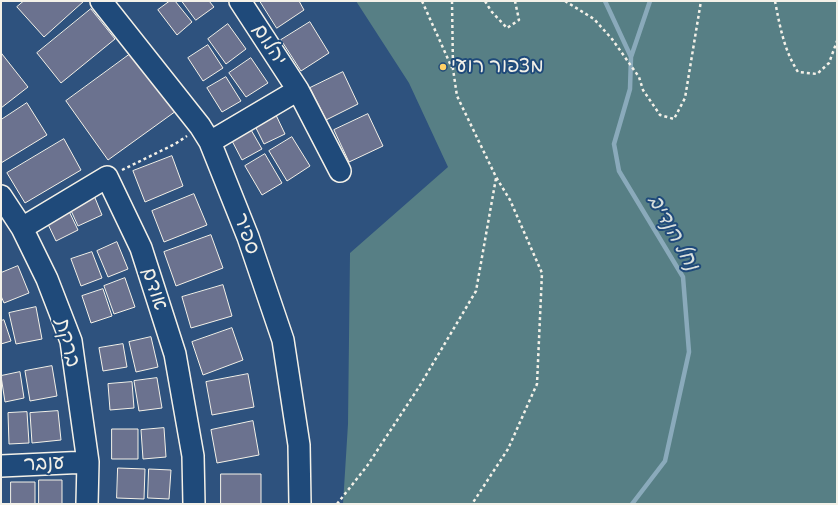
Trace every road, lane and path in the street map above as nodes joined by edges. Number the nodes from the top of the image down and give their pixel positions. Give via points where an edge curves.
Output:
1 (101, 1) edge
2 (240, 1) edge
3 (422, 1) edge
4 (452, 1) edge
5 (485, 1) edge
6 (515, 1) edge
7 (565, 1) edge
8 (701, 1) edge
9 (775, 1) edge
10 (837, 42) edge
11 (453, 69) junction
12 (298, 90) junction
13 (210, 142) junction
14 (175, 144) dead end
15 (340, 171) dead end
16 (107, 177) junction
17 (496, 177) junction
18 (1, 196) edge
19 (22, 228) junction
20 (88, 462) junction
21 (1, 466) edge
22 (87, 504) edge
23 (194, 504) edge
24 (300, 504) edge
25 (337, 504) edge
26 (472, 504) edge

1 - 13 street, ספיר
2 - 12 street, יהלום
3 - 11 path
4 - 11 path
5 - 6 path via 507,28 519,20
7 - 8 path via 594,19 612,38 660,114 674,119 685,98
9 - 10 path via 781,34 790,60 798,72 817,74 829,63
11 - 17 path via 457,96
12 - 13 street
12 - 15 street, יהלום
13 - 24 street, ספיר via 248,237 283,340 299,445
14 - 16 path
16 - 19 street
16 - 23 street, אודם via 141,248 175,354 193,456
17 - 25 path via 476,291 372,460
17 - 26 path via 510,200 542,273 537,384 508,449
18 - 19 street, ברקת
19 - 20 street, ברקת via 71,341
20 - 21 street, ענבר
20 - 22 street, ברקת

